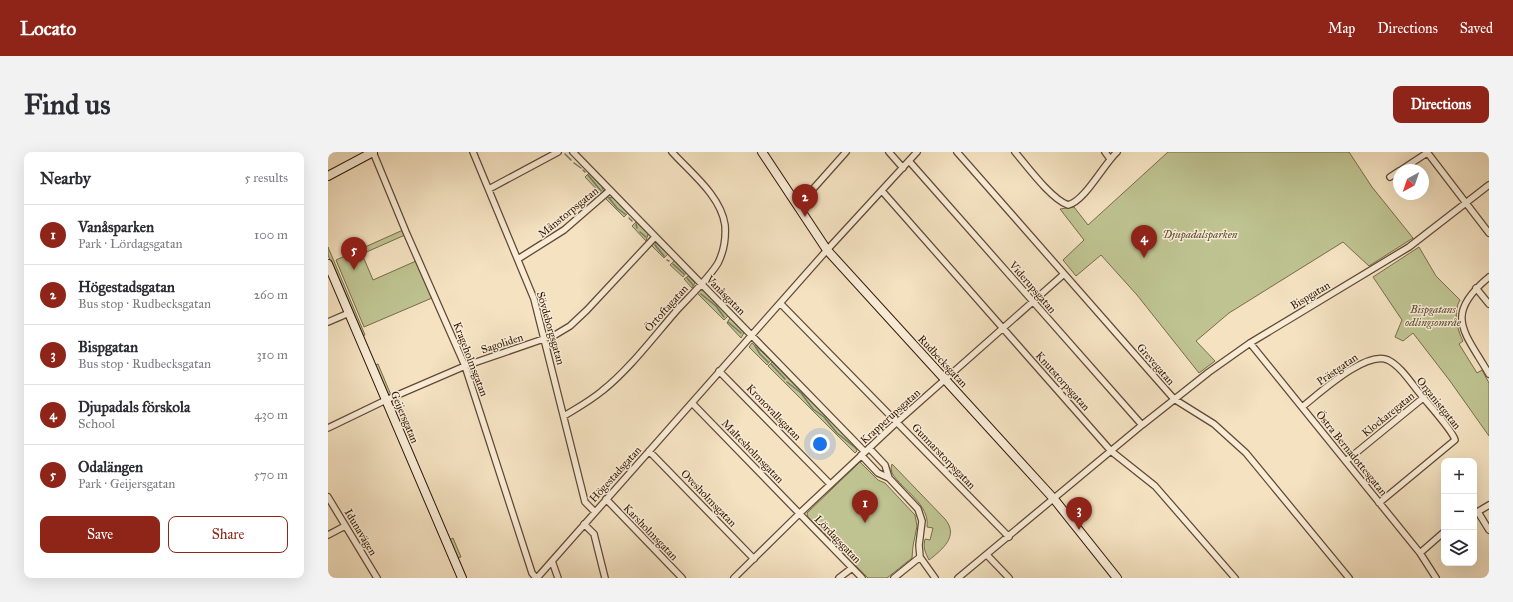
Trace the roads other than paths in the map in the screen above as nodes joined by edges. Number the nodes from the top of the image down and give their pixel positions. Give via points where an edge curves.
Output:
1 (373, 152) edge
2 (473, 152) edge
3 (558, 152) edge
4 (573, 152) edge
5 (672, 152) edge
6 (762, 152) edge
7 (846, 152) edge
8 (889, 152) edge
9 (917, 152) edge
10 (957, 152) edge
11 (1015, 152) edge
12 (1105, 152) edge
13 (1117, 152) edge
14 (1427, 152) edge
15 (1110, 159) junction
16 (909, 161) junction
17 (1410, 164) edge
18 (903, 168) junction
19 (1393, 175) edge
20 (328, 176) edge
21 (1390, 177) dead end
22 (1489, 185) edge
23 (489, 189) junction
24 (609, 191) junction
25 (882, 191) junction
26 (1466, 204) junction
27 (797, 205) junction
28 (1489, 233) edge
29 (655, 237) junction
30 (827, 250) junction
31 (518, 259) junction
32 (328, 264) edge
33 (1064, 274) junction
34 (1489, 277) edge
35 (700, 284) junction
36 (1476, 288) junction
37 (1033, 302) junction
38 (780, 303) junction
39 (1489, 304) edge
40 (349, 313) junction
41 (328, 322) edge
42 (1002, 328) junction
43 (752, 336) junction
44 (544, 339) junction
45 (1250, 343) junction
46 (1388, 360) joint
47 (465, 366) junction
48 (720, 371) junction
49 (1489, 374) edge
50 (945, 379) junction
51 (1423, 398) junction
52 (1174, 399) junction
53 (386, 400) junction
54 (692, 403) junction
55 (1302, 407) junction
56 (564, 416) junction
57 (897, 422) junction
58 (1142, 426) junction
59 (328, 428) edge
60 (649, 451) junction
61 (1111, 451) junction
62 (865, 452) junction
63 (1346, 461) junction
64 (889, 478) junction
65 (830, 484) junction
66 (328, 497) edge
67 (606, 499) junction
68 (1054, 499) junction
69 (1379, 503) junction
70 (1489, 505) edge
71 (595, 512) junction
72 (1477, 512) edge
73 (800, 513) junction
74 (1477, 514) edge
75 (584, 524) junction
76 (345, 526) junction
77 (1489, 530) edge
78 (328, 535) edge
79 (1441, 535) edge
80 (1009, 537) junction
81 (1420, 553) junction
82 (986, 555) junction
83 (920, 557) junction
84 (754, 559) junction
85 (552, 561) junction
86 (852, 568) junction
87 (377, 578) edge
88 (462, 578) edge
89 (536, 578) edge
90 (558, 578) edge
91 (605, 578) edge
92 (682, 578) edge
93 (734, 578) edge
94 (839, 578) edge
95 (862, 578) edge
96 (894, 578) edge
97 (935, 578) edge
98 (958, 578) edge
99 (1009, 578) edge
100 (1117, 578) edge
101 (1235, 578) edge
102 (1349, 578) edge
103 (1436, 578) edge

1 - 20 street
1 - 47 street, Krageholmsgatan
2 - 23 street, Sövdeborgsgatan
3 - 23 street
4 - 24 street, Vanåsgatan
5 - 35 street, Örtoftagatan via 714,199 724,223 726,234 722,255 717,265
6 - 27 street, Rudbecksgatan
7 - 27 street
8 - 18 street
9 - 16 street, Högestadsgatan
10 - 33 street, Grevegatan
11 - 15 street via 1062,203 1068,205 1078,200
12 - 15 street
13 - 15 street
14 - 17 street
14 - 26 street
16 - 18 street, Högestadsgatan
16 - 37 street, Viderupsgatan
18 - 25 street, Högestadsgatan
19 - 21 street
22 - 26 street, Bispgatan
23 - 31 street, Sövdeborgsgatan
24 - 29 street, Vanåsgatan
24 - 31 street, Månstorpsgatan via 564,230
25 - 30 street, Högestadsgatan
25 - 42 street, Knutstorpsgatan
26 - 28 street
26 - 45 street, Bispgatan via 1409,247
27 - 30 street, Rudbecksgatan
29 - 35 street, Vanåsgatan
29 - 44 street, Sagoliden via 588,310 570,326
30 - 38 street, Högestadsgatan
30 - 50 street, Rudbecksgatan
31 - 44 street, Sövdeborgsgatan via 534,299
32 - 40 street, Geijersgatan
33 - 37 street, Krapperupsgatan
33 - 52 street, Grevegatan
34 - 36 street
35 - 43 street, Vanåsgatan
35 - 56 street, Örtoftagatan via 615,380 588,402
36 - 39 street
36 - 49 street via 1462,308 1461,318 1473,348
37 - 42 street, Krapperupsgatan
37 - 58 street, Viderupsgatan
38 - 43 street, Högestadsgatan
38 - 57 street, Gunnarstorpsgatan
40 - 41 street
40 - 53 street, Geijersgatan
42 - 50 street, Krapperupsgatan
42 - 61 street, Knutstorpsgatan
43 - 48 street, Högestadsgatan
43 - 62 street, Vanåsgatan
44 - 47 street, Sagoliden
44 - 56 street, Sövdeborgsgatan
45 - 52 street, Bispgatan
45 - 55 street, Östra Bernadottesgatan
46 - 51 street, Organistgatan via 1396,365
46 - 55 street, Prästgatan via 1381,358 1362,362
47 - 53 street, Sagoliden
47 - 89 street, Krageholmsgatan via 532,573
48 - 54 street, Högestadsgatan
48 - 65 street, Kronovallsgatan
50 - 57 street, Krapperupsgatan
50 - 68 street, Rudbecksgatan
51 - 63 street, Klockaregatan
51 - 69 street, Organistgatan via 1455,440
52 - 58 street, Bispgatan
52 - 102 street, Grevegatan via 1214,424 1246,453
53 - 59 street, Sagoliden
53 - 88 street, Geijersgatan
54 - 60 street, Högestadsgatan
54 - 73 street, Maltesholmsgatan
55 - 63 street, Östra Bernadottesgatan
56 - 71 street, Sövdeborgsgatan via 585,502
57 - 62 street, Krapperupsgatan
57 - 80 street, Gunnarstorpsgatan
58 - 61 street, Bispgatan
60 - 67 street, Högestadsgatan
60 - 84 street, Ovesholmsgatan
61 - 68 street, Bispgatan
61 - 101 street, Knutstorpsgatan via 1155,486
62 - 64 street via 878,473
62 - 64 street via 885,465
62 - 65 street, Krapperupsgatan
63 - 69 street, Östra Bernadottesgatan
64 - 83 street via 914,503 921,515
65 - 73 street, Krapperupsgatan
66 - 76 street, Idunavägen
67 - 71 street, Högestadsgatan
67 - 92 street, Karsholmsgatan
68 - 80 street, Bispgatan
68 - 100 street, Rudbecksgatan
69 - 81 street, Östra Bernadottesgatan
70 - 72 street
71 - 75 street, Högestadsgatan
73 - 84 street, Krapperupsgatan
73 - 86 street, Lördagsgatan
74 - 77 street
75 - 85 street, Högestadsgatan
75 - 91 street via 594,534
76 - 78 street
76 - 87 street, Idunavägen
79 - 81 street
80 - 82 street, Bispgatan
81 - 103 street, Östra Bernadottesgatan
82 - 98 street, Bispgatan
82 - 99 street
83 - 96 street
83 - 97 street
84 - 93 street, Krapperupsgatan
85 - 89 street, Högestadsgatan
85 - 90 street
86 - 94 street
86 - 95 street, Lördagsgatan

